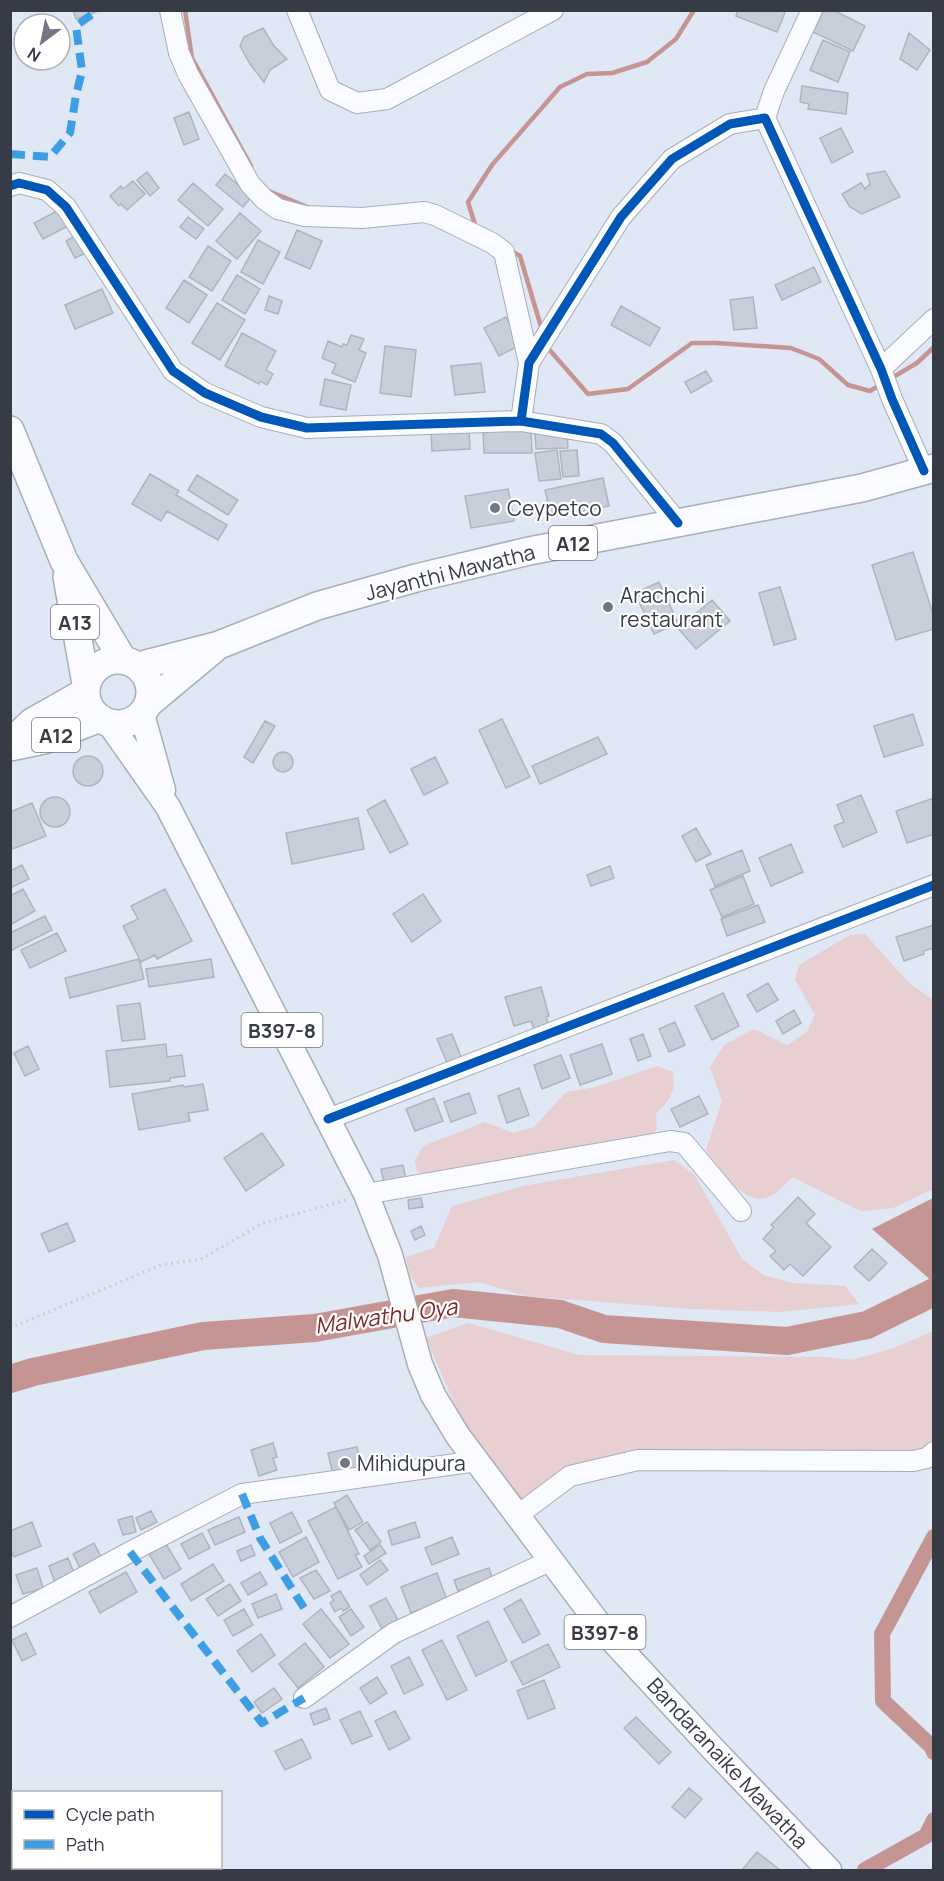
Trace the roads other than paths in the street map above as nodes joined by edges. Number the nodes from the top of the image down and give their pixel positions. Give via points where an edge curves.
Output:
1 (170, 10) edge
2 (297, 10) edge
3 (553, 10) edge
4 (812, 10) edge
5 (765, 118) junction
6 (10, 186) edge
7 (933, 319) edge
8 (529, 363) junction
9 (882, 372) junction
10 (521, 421) junction
11 (10, 430) edge
12 (929, 470) edge
13 (678, 522) junction
14 (64, 561) junction
15 (219, 645) junction
16 (130, 663) junction
17 (86, 688) junction
18 (145, 709) junction
19 (104, 721) junction
20 (10, 745) edge
21 (168, 807) junction
22 (933, 885) edge
23 (328, 1119) junction
24 (366, 1194) junction
25 (741, 1211) dead end
26 (933, 1452) edge
27 (477, 1461) junction
28 (518, 1515) junction
29 (552, 1560) junction
30 (10, 1617) edge
31 (304, 1698) dead end
32 (829, 1870) edge

1 - 8 street via 188,74 250,184 264,199 278,209 305,216 362,218 429,213 500,248
2 - 3 street via 330,90 357,103 387,99
4 - 5 street
5 - 8 street via 730,124 672,159 621,217
5 - 9 street
6 - 10 street via 19,183 47,190 66,207 173,370 205,393 261,417 307,428
7 - 9 street
8 - 10 street
9 - 12 street
10 - 13 street via 601,434 613,443
11 - 14 highway, A13
12 - 13 highway, Jayanthi Mawatha / A12 via 777,506
13 - 15 highway, Jayanthi Mawatha / A12 via 416,578 316,606
14 - 16 highway, A13
14 - 17 highway, A13
15 - 16 highway, Jayanthi Mawatha / A12
15 - 18 highway, Jayanthi Mawatha / A12
16 - 17 highway via 111,660 100,665 91,673
16 - 18 highway via 149,683
17 - 19 highway via 87,702
17 - 20 highway, A12 via 32,722
18 - 19 highway via 127,723
18 - 21 main road, Bandaranaike Mawatha / B397-8
19 - 20 highway, A12 via 44,740
19 - 21 main road, Bandaranaike Mawatha / B397-8
21 - 23 main road, Bandaranaike Mawatha / B397-8
22 - 23 street
23 - 24 main road, Bandaranaike Mawatha / B397-8
24 - 25 street via 670,1140 684,1143
24 - 27 main road, Bandaranaike Mawatha / B397-8 via 390,1255 420,1364 433,1395
26 - 28 street via 927,1458 913,1461 638,1460 570,1476
27 - 28 main road, Bandaranaike Mawatha / B397-8
27 - 30 street via 242,1494
28 - 29 main road, Bandaranaike Mawatha / B397-8
29 - 31 street via 394,1633
29 - 32 main road, Bandaranaike Mawatha / B397-8 via 604,1631

